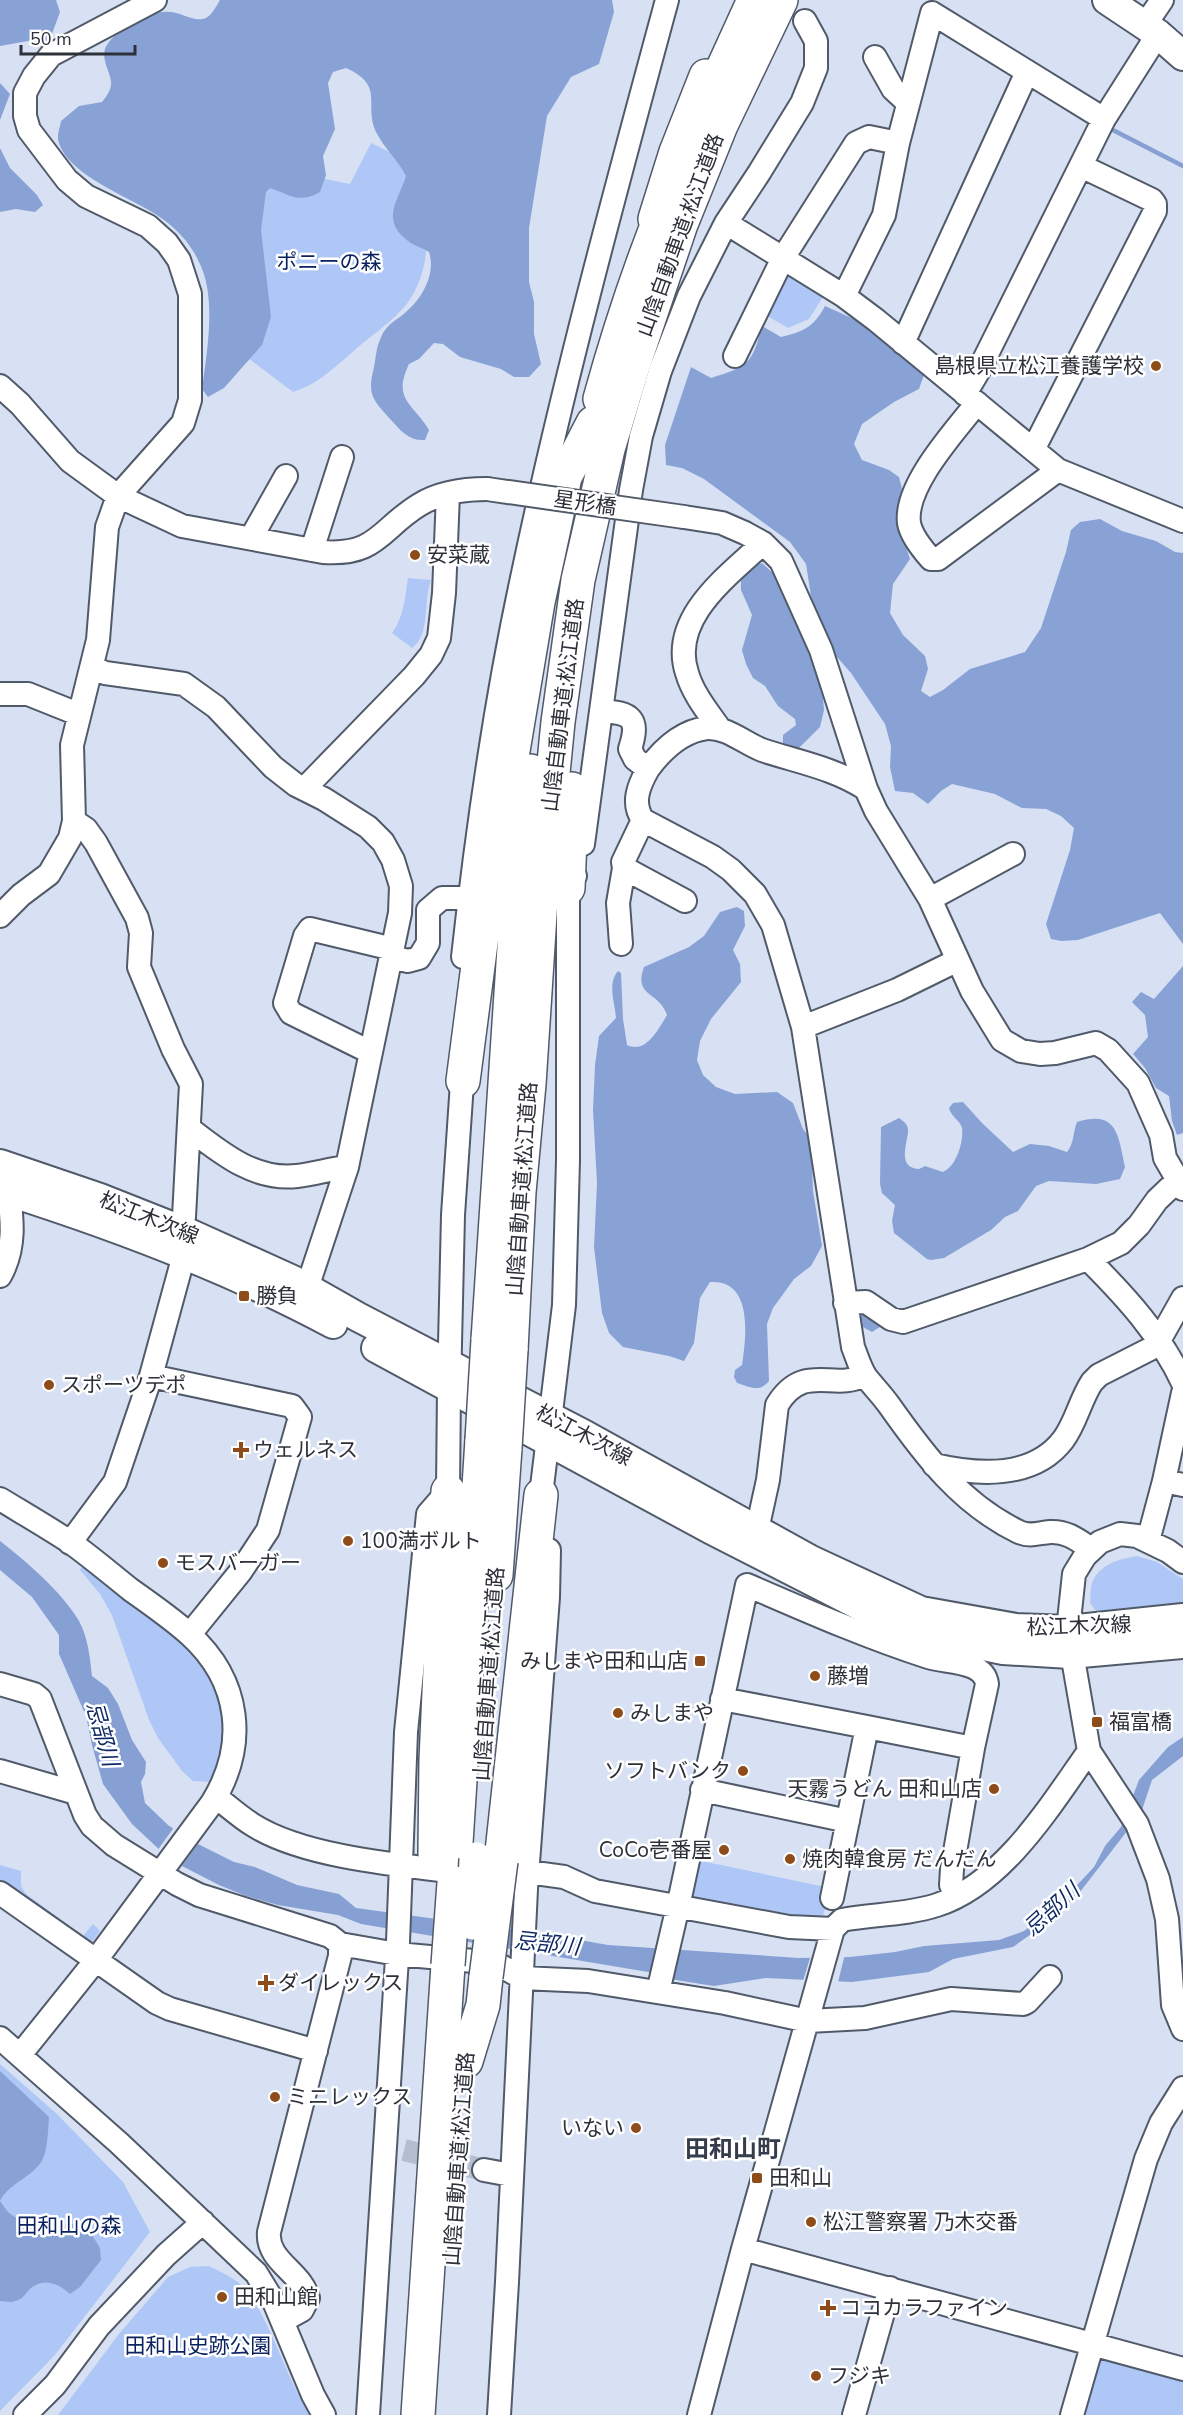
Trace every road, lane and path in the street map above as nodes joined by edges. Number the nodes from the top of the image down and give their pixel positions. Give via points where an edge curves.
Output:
1 (155, 0) edge
2 (737, 0) edge
3 (754, 0) edge
4 (1107, 0) edge
5 (1162, 0) edge
6 (667, 2) edge
7 (927, 4) edge
8 (793, 10) edge
9 (1152, 29) junction
10 (1183, 56) edge
11 (874, 57) dead end
12 (1027, 72) junction
13 (907, 102) junction
14 (1104, 119) junction
15 (898, 143) junction
16 (1081, 166) junction
17 (726, 223) junction
18 (783, 258) junction
19 (641, 264) junction
20 (844, 296) junction
21 (903, 343) junction
22 (735, 356) dead end
23 (633, 366) junction
24 (0, 386) edge
25 (971, 398) junction
26 (593, 423) junction
27 (1034, 448) junction
28 (342, 457) dead end
29 (1058, 470) junction
30 (286, 476) dead end
31 (448, 494) junction
32 (118, 496) junction
33 (1183, 521) edge
34 (252, 538) junction
35 (763, 543) junction
36 (312, 550) junction
37 (92, 667) junction
38 (0, 694) edge
39 (602, 711) junction
40 (78, 714) junction
41 (720, 729) junction
42 (648, 769) junction
43 (305, 788) junction
44 (866, 789) junction
45 (643, 820) junction
46 (74, 821) junction
47 (1013, 854) dead end
48 (624, 868) junction
49 (568, 888) junction
50 (470, 898) junction
51 (930, 899) junction
52 (685, 901) dead end
53 (0, 916) edge
54 (621, 944) dead end
55 (392, 953) junction
56 (958, 960) junction
57 (803, 1027) junction
58 (370, 1052) junction
59 (463, 1081) junction
60 (190, 1129) junction
61 (347, 1167) junction
62 (3, 1173) edge
63 (1180, 1184) edge
64 (182, 1242) junction
65 (1088, 1259) junction
66 (0, 1276) edge
67 (307, 1288) junction
68 (1183, 1298) edge
69 (845, 1302) junction
70 (1161, 1341) junction
71 (499, 1345) junction
72 (864, 1375) junction
73 (151, 1376) junction
74 (449, 1376) junction
75 (1183, 1383) edge
76 (1183, 1393) edge
77 (550, 1429) junction
78 (934, 1465) junction
79 (1174, 1483) edge
80 (448, 1491) junction
81 (541, 1496) joint
82 (0, 1499) edge
83 (1148, 1540) junction
84 (756, 1541) junction
85 (70, 1543) junction
86 (1091, 1549) junction
87 (1183, 1562) edge
88 (747, 1585) junction
89 (1183, 1618) edge
90 (189, 1634) junction
91 (1069, 1642) junction
92 (1183, 1644) edge
93 (0, 1684) edge
94 (722, 1699) junction
95 (867, 1727) junction
96 (973, 1748) junction
97 (1089, 1751) junction
98 (0, 1771) edge
99 (702, 1790) junction
100 (76, 1793) junction
101 (214, 1800) junction
102 (848, 1821) junction
103 (487, 1867) junction
104 (161, 1869) junction
105 (402, 1870) junction
106 (0, 1893) edge
107 (958, 1896) junction
108 (832, 1898) dead end
109 (677, 1910) junction
110 (832, 1934) junction
111 (340, 1944) junction
112 (398, 1948) junction
113 (96, 1960) junction
114 (460, 1970) junction
115 (521, 1971) junction
116 (1050, 1977) dead end
117 (659, 1988) junction
118 (810, 2014) junction
119 (1183, 2029) edge
120 (0, 2038) edge
121 (316, 2051) junction
122 (20, 2055) junction
123 (1183, 2088) edge
124 (484, 2170) tunnel mouth
125 (511, 2175) junction
126 (203, 2222) junction
127 (743, 2249) junction
128 (890, 2288) junction
129 (282, 2321) junction
130 (1092, 2344) junction
131 (1183, 2368) edge
132 (25, 2415) edge
133 (324, 2415) edge
134 (368, 2415) edge
135 (418, 2415) edge
136 (441, 2415) edge
137 (499, 2415) edge
138 (699, 2415) edge
139 (854, 2415) edge
140 (1072, 2415) edge

1 - 32 street via 51,55 25,93 28,130 67,180 86,196 148,226 167,243 179,260 190,294 189,409 183,423
2 - 19 highway via 676,152
3 - 19 highway, 山陰自動車道;松江道路
4 - 9 main road
5 - 9 street
6 - 50 street via 597,259 522,577 503,674
7 - 12 street
7 - 13 street
8 - 17 street via 816,41 816,68 802,103
8 - 23 highway, 山陰自動車道;松江道路 via 721,125
9 - 10 main road
9 - 14 street
11 - 13 street via 893,89
12 - 14 street
12 - 21 street
13 - 15 street
14 - 16 street
15 - 18 street via 869,137 856,143
15 - 20 street via 884,215
16 - 25 street via 978,372
16 - 27 street via 1152,200 1155,211
17 - 18 street
17 - 39 street via 689,296 660,371 641,436
18 - 20 street
18 - 22 street
19 - 26 highway, 山陰自動車道;松江道路
20 - 21 street
21 - 25 street
23 - 49 highway via 574,715
23 - 71 highway, 山陰自動車道;松江道路 via 608,449 578,580 558,722 519,1192
24 - 32 street, 星形橋 via 70,461
25 - 27 street
25 - 29 street via 924,470 909,514 911,531 931,559 938,559
26 - 59 highway via 566,477 538,602 482,935
26 - 71 highway, 山陰自動車道;松江道路 via 564,551 520,858
27 - 29 street
28 - 36 street
29 - 33 street
30 - 34 street
31 - 35 street, 星形橋, bridge via 487,489 684,517 722,523
31 - 36 street, 星形橋 via 420,504 360,550 342,554
31 - 43 street via 444,593 439,638 431,655
32 - 34 street, 星形橋 via 182,526
32 - 37 street via 106,527 98,640
34 - 36 street, 星形橋
35 - 41 street via 710,594 688,630 684,645 686,672
35 - 44 street, 星形橋 via 781,561 821,650
37 - 40 street
37 - 43 street via 105,673 184,684 216,708 273,767
38 - 40 street via 28,694
39 - 42 street via 624,713 633,721 636,731 630,749
39 - 49 street via 584,840
40 - 46 street via 72,745
41 - 42 street via 685,735 663,750
41 - 44 street via 762,750 839,773
42 - 45 street via 636,799
43 - 55 street via 368,827 389,850 401,886
44 - 51 street, 星形橋
45 - 48 street via 623,861
45 - 57 street via 713,857 755,894 773,925
46 - 53 street via 70,838 49,874
46 - 60 street via 96,843 137,918 142,977 191,1084
47 - 51 street
48 - 52 street
48 - 54 street via 618,903
49 - 77 street via 565,1283
50 - 55 street via 442,897 428,910 428,942 419,958 408,961
50 - 59 street via 463,963
51 - 56 street, 星形橋
55 - 58 street
55 - 58 street via 310,929 285,1003 291,1012
56 - 57 street via 897,990
56 - 63 street, 星形橋 via 999,1035 1014,1048 1029,1053 1055,1053 1096,1043 1108,1050 1138,1083
57 - 69 street
58 - 61 street
59 - 74 street via 453,1215
60 - 61 street via 254,1172 270,1176 298,1176
60 - 64 street
61 - 67 street
62 - 64 main road, 松江木次線 via 100,1198
62 - 66 street via 14,1231
63 - 65 street via 1157,1200 1121,1243
64 - 67 main road, 松江木次線
64 - 73 street
64 - 74 main road, 松江木次線 via 304,1308
65 - 69 street via 903,1322 891,1320 866,1302
65 - 70 street via 1118,1288
67 - 74 main road, 松江木次線
68 - 70 street
69 - 72 street via 853,1347
70 - 75 street
70 - 78 street via 1099,1375 1086,1391 1064,1439 1043,1459 973,1473
71 - 103 highway, 山陰自動車道;松江道路, bridge
72 - 78 street
72 - 84 street via 857,1379 796,1384 784,1394 777,1405
73 - 85 street via 115,1482
73 - 90 street via 292,1406 300,1417 268,1530 241,1571
74 - 77 main road, 松江木次線
74 - 80 street
76 - 79 street
77 - 81 street
77 - 84 main road, 松江木次線
78 - 86 street via 958,1492 1001,1522 1032,1535 1070,1534
79 - 83 street
80 - 103 highway via 436,1760
80 - 105 street via 428,1514 406,1732
81 - 103 highway
82 - 85 street
83 - 86 street via 1120,1534
83 - 87 street
84 - 88 street
84 - 91 main road, 松江木次線 via 835,1595 915,1629 1004,1650
85 - 90 street
86 - 91 street via 1074,1574
88 - 94 street
88 - 96 street via 871,1638 980,1671 987,1684
89 - 91 main road, 松江木次線
90 - 101 street via 222,1675 234,1717 232,1756
91 - 92 main road, 松江木次線
91 - 97 street
93 - 100 street via 40,1699
94 - 95 street
94 - 99 street
95 - 96 street
95 - 102 street
96 - 107 street via 952,1869 951,1885
97 - 107 street via 1011,1855 989,1877
97 - 119 street via 1141,1830 1163,1896 1173,2005
98 - 100 street
99 - 102 street
99 - 109 street
100 - 104 street via 93,1826 114,1845
101 - 104 street
101 - 105 street via 252,1825 289,1842
102 - 108 street
103 - 105 street via 506,1878
103 - 109 street via 564,1877 595,1891
103 - 114 highway, 山陰自動車道;松江道路, bridge
103 - 115 street
104 - 111 street via 199,1895 330,1936
104 - 113 street
105 - 112 street
106 - 113 street
107 - 110 street via 903,1913 842,1920
109 - 110 street
109 - 117 street
110 - 118 street
111 - 112 street
111 - 121 street
112 - 115 street via 496,1963
112 - 134 street via 395,2147
113 - 121 street via 143,1995 170,2009
113 - 122 street
114 - 135 highway, 山陰自動車道;松江道路 via 440,2119
114 - 136 highway, 山陰自動車道;松江道路 via 466,2061
115 - 117 street
115 - 125 street
116 - 118 street via 1023,2004 951,1999 865,2018
117 - 118 street via 725,2003
118 - 127 street
120 - 122 street
121 - 129 street via 268,2239 273,2251 306,2289 308,2298 302,2310
122 - 126 street
123 - 130 street via 1146,2159
124 - 125 street
125 - 137 street
126 - 129 street via 256,2273
126 - 132 street via 99,2326 55,2385
127 - 128 street
127 - 138 street
128 - 130 street
128 - 139 street
129 - 133 street
130 - 131 street
130 - 140 street

